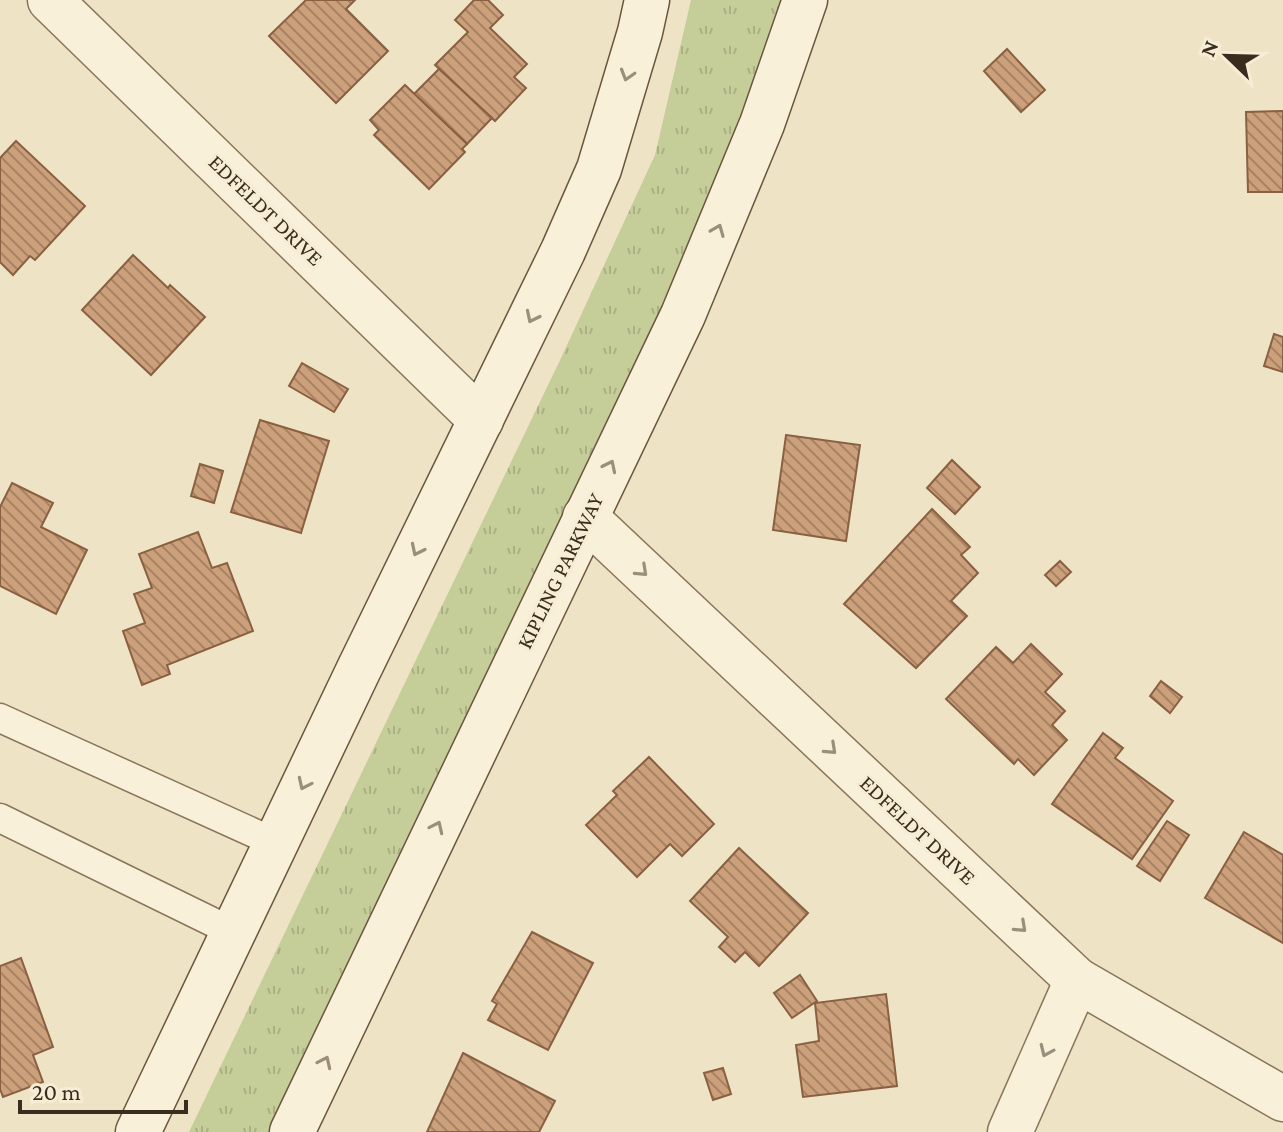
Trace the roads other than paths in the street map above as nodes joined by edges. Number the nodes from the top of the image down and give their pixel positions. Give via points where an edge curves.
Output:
1 (50, 0) edge
2 (647, 0) edge
3 (805, 0) edge
4 (481, 420) junction
5 (585, 517) junction
6 (0, 718) edge
7 (0, 818) edge
8 (276, 843) junction
9 (233, 932) junction
10 (1077, 980) junction
11 (1283, 1099) edge
12 (138, 1132) edge
13 (292, 1132) edge
14 (1010, 1132) edge

1 - 4 street, EDFELDT DRIVE
2 -> 4 street via 599,169
5 -> 3 street, KIPLING PARKWAY via 683,315 762,124
4 -> 8 street
5 -> 10 street, EDFELDT DRIVE
13 -> 5 street, KIPLING PARKWAY
6 - 8 lane
7 - 9 lane
8 - 9 street
9 - 12 street
10 - 11 street, EDFELDT DRIVE
10 -> 14 street

